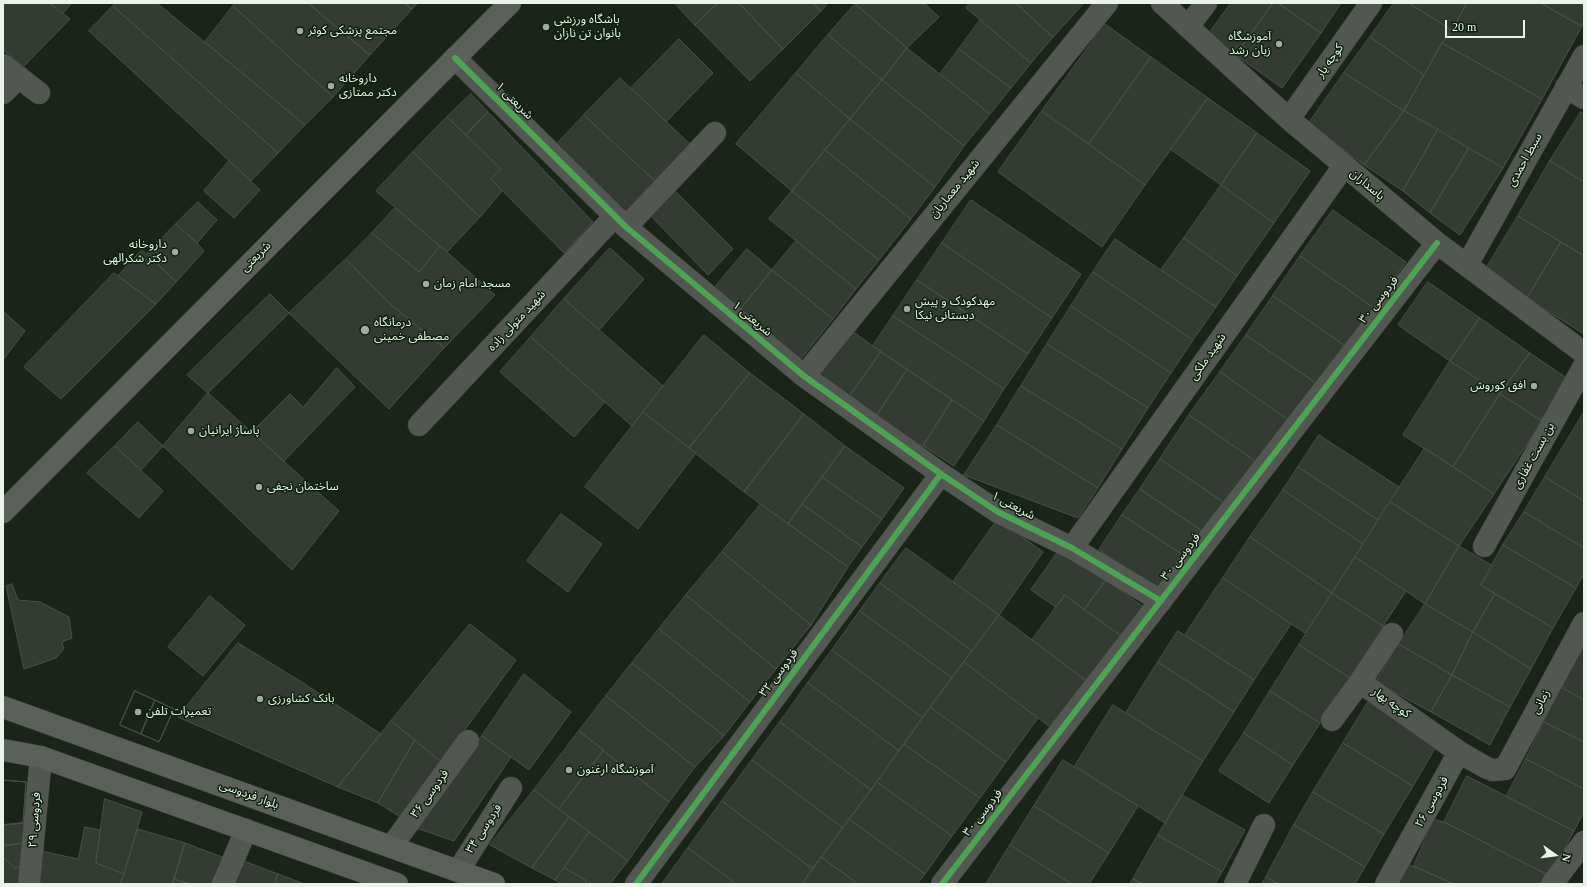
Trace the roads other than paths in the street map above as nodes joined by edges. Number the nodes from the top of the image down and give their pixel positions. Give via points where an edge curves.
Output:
1 (510, 3) edge
2 (1107, 3) edge
3 (1162, 3) edge
4 (1206, 3) edge
5 (1371, 3) edge
6 (1188, 27) junction
7 (1584, 56) edge
8 (455, 58) junction
9 (11, 71) edge
10 (1575, 92) edge
11 (3, 93) edge
12 (39, 93) dead end
13 (1289, 119) junction
14 (715, 133) dead end
15 (1344, 166) junction
16 (620, 222) junction
17 (1437, 243) junction
18 (1467, 265) junction
19 (1584, 353) edge
20 (1584, 366) edge
21 (804, 376) junction
22 (419, 425) dead end
23 (941, 474) junction
24 (3, 512) edge
25 (1484, 546) dead end
26 (1072, 548) junction
27 (1161, 601) junction
28 (1584, 623) edge
29 (1392, 634) dead end
30 (1360, 682) junction
31 (3, 707) edge
32 (1332, 720) dead end
33 (468, 741) dead end
34 (3, 750) edge
35 (1460, 752) junction
36 (41, 757) junction
37 (511, 788) dead end
38 (1264, 825) dead end
39 (246, 830) junction
40 (1584, 842) edge
41 (391, 847) junction
42 (458, 871) junction
43 (29, 884) edge
44 (223, 884) edge
45 (397, 884) edge
46 (494, 884) edge
47 (636, 884) edge
48 (942, 884) edge
49 (1235, 884) edge
50 (1386, 884) edge
51 (1552, 884) edge

1 - 8 main road, شریعتی
2 - 21 street, شهید معماریان
3 - 6 street, پاسداران
4 - 6 street
5 - 13 street, کوچه یار
6 - 13 street, پاسداران
7 - 10 street, سبط احمدی
8 - 16 street, شریعتی ۱
8 - 24 main road, شریعتی
9 - 11 street
9 - 12 street
10 - 18 street, سبط احمدی
13 - 15 street, پاسداران
14 - 16 street, شهید متولی زاده
15 - 17 street, پاسداران
15 - 26 street, شهید ملکی
16 - 21 street, شریعتی ۱
16 - 22 street, شهید متولی زاده
17 - 18 street, پاسداران
17 - 27 street, فردوسی ۳۰
18 - 19 street, پاسداران
20 - 25 street, بن بست غفاری
21 - 23 street, شریعتی ۱
23 - 26 street, شریعتی ۱ via 998,512
23 - 47 street, فردوسی ۳۲
26 - 27 street, شریعتی ۱
27 - 48 street, فردوسی ۳۰
28 - 35 street, زمانی via 1505,769 1492,770 1484,767
29 - 30 street
30 - 32 street, کوچه بهار
30 - 35 street, کوچه بهار
31 - 41 main road, بلوار فردوسی
33 - 41 street, فردوسی ۳۶
34 - 36 main road
35 - 50 street, فردوسی ۲۶
36 - 39 main road
36 - 43 street, فردوسی ۲۹
37 - 42 street, فردوسی ۳۴
38 - 49 street
39 - 44 street
39 - 45 main road
40 - 51 street
41 - 42 main road, بلوار فردوسی
42 - 46 main road, بلوار فردوسی

